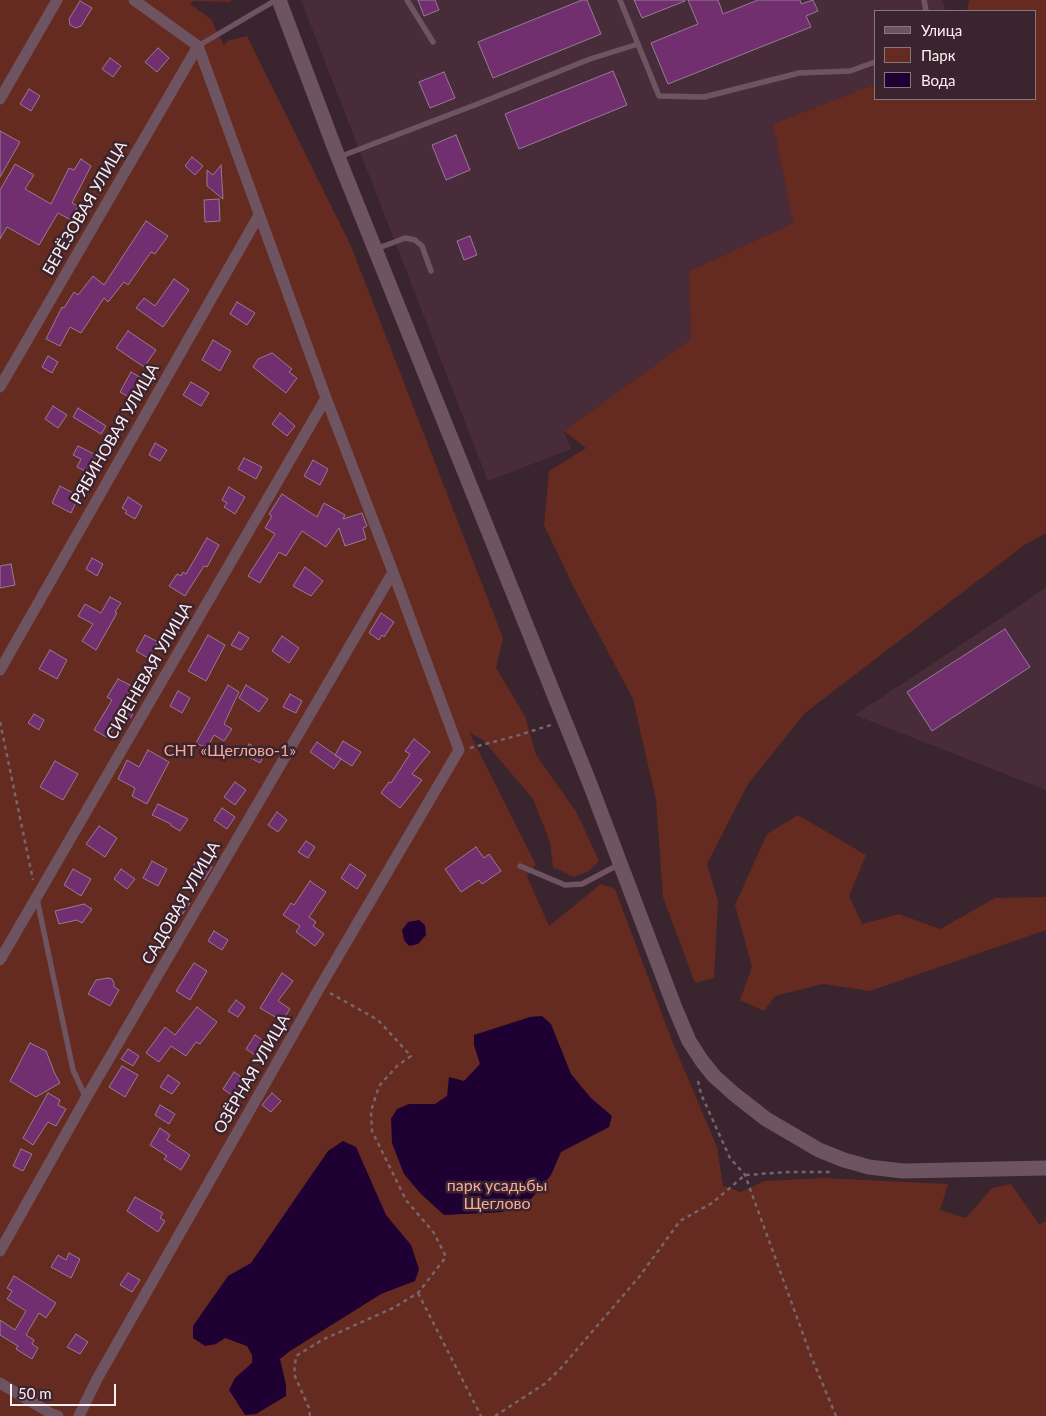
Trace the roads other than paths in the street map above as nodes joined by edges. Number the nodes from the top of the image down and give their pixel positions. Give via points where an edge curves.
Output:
1 (57, 0) edge
2 (134, 0) edge
3 (276, 0) edge
4 (280, 0) edge
5 (407, 0) edge
6 (620, 0) edge
7 (433, 42) dead end
8 (638, 44) junction
9 (198, 46) junction
10 (874, 62) edge
11 (0, 99) edge
12 (338, 157) junction
13 (259, 214) junction
14 (375, 249) junction
15 (431, 271) dead end
16 (0, 387) edge
17 (326, 398) junction
18 (393, 572) junction
19 (0, 670) edge
20 (619, 864) junction
21 (520, 866) dead end
22 (36, 897) junction
23 (0, 960) edge
24 (86, 1098) junction
25 (1046, 1168) edge
26 (0, 1251) edge
27 (0, 1383) edge
28 (58, 1416) edge
29 (79, 1416) edge

1 - 11 street
2 - 9 street
3 - 9 lane
4 - 12 main road
5 - 7 lane
6 - 8 lane
8 - 10 lane via 659,96 704,97 800,73 850,71
8 - 12 lane via 590,59
9 - 13 street
9 - 16 street, БЕРЁЗОВАЯ УЛИЦА
12 - 14 main road
13 - 17 street
13 - 19 street, РЯБИНОВАЯ УЛИЦА
14 - 15 lane via 405,238 415,240 422,246
14 - 20 main road
17 - 18 street
17 - 22 street, СИРЕНЕВАЯ УЛИЦА
18 - 24 street, САДОВАЯ УЛИЦА
18 - 29 street, ОЗЁРНАЯ УЛИЦА via 459,750 320,987
20 - 21 lane via 582,884 565,885
20 - 25 main road via 674,1008 690,1041 714,1076 766,1119 819,1150 869,1167 903,1172
22 - 23 street, СИРЕНЕВАЯ УЛИЦА
22 - 24 lane via 73,1070
24 - 26 street, САДОВАЯ УЛИЦА
27 - 28 street

